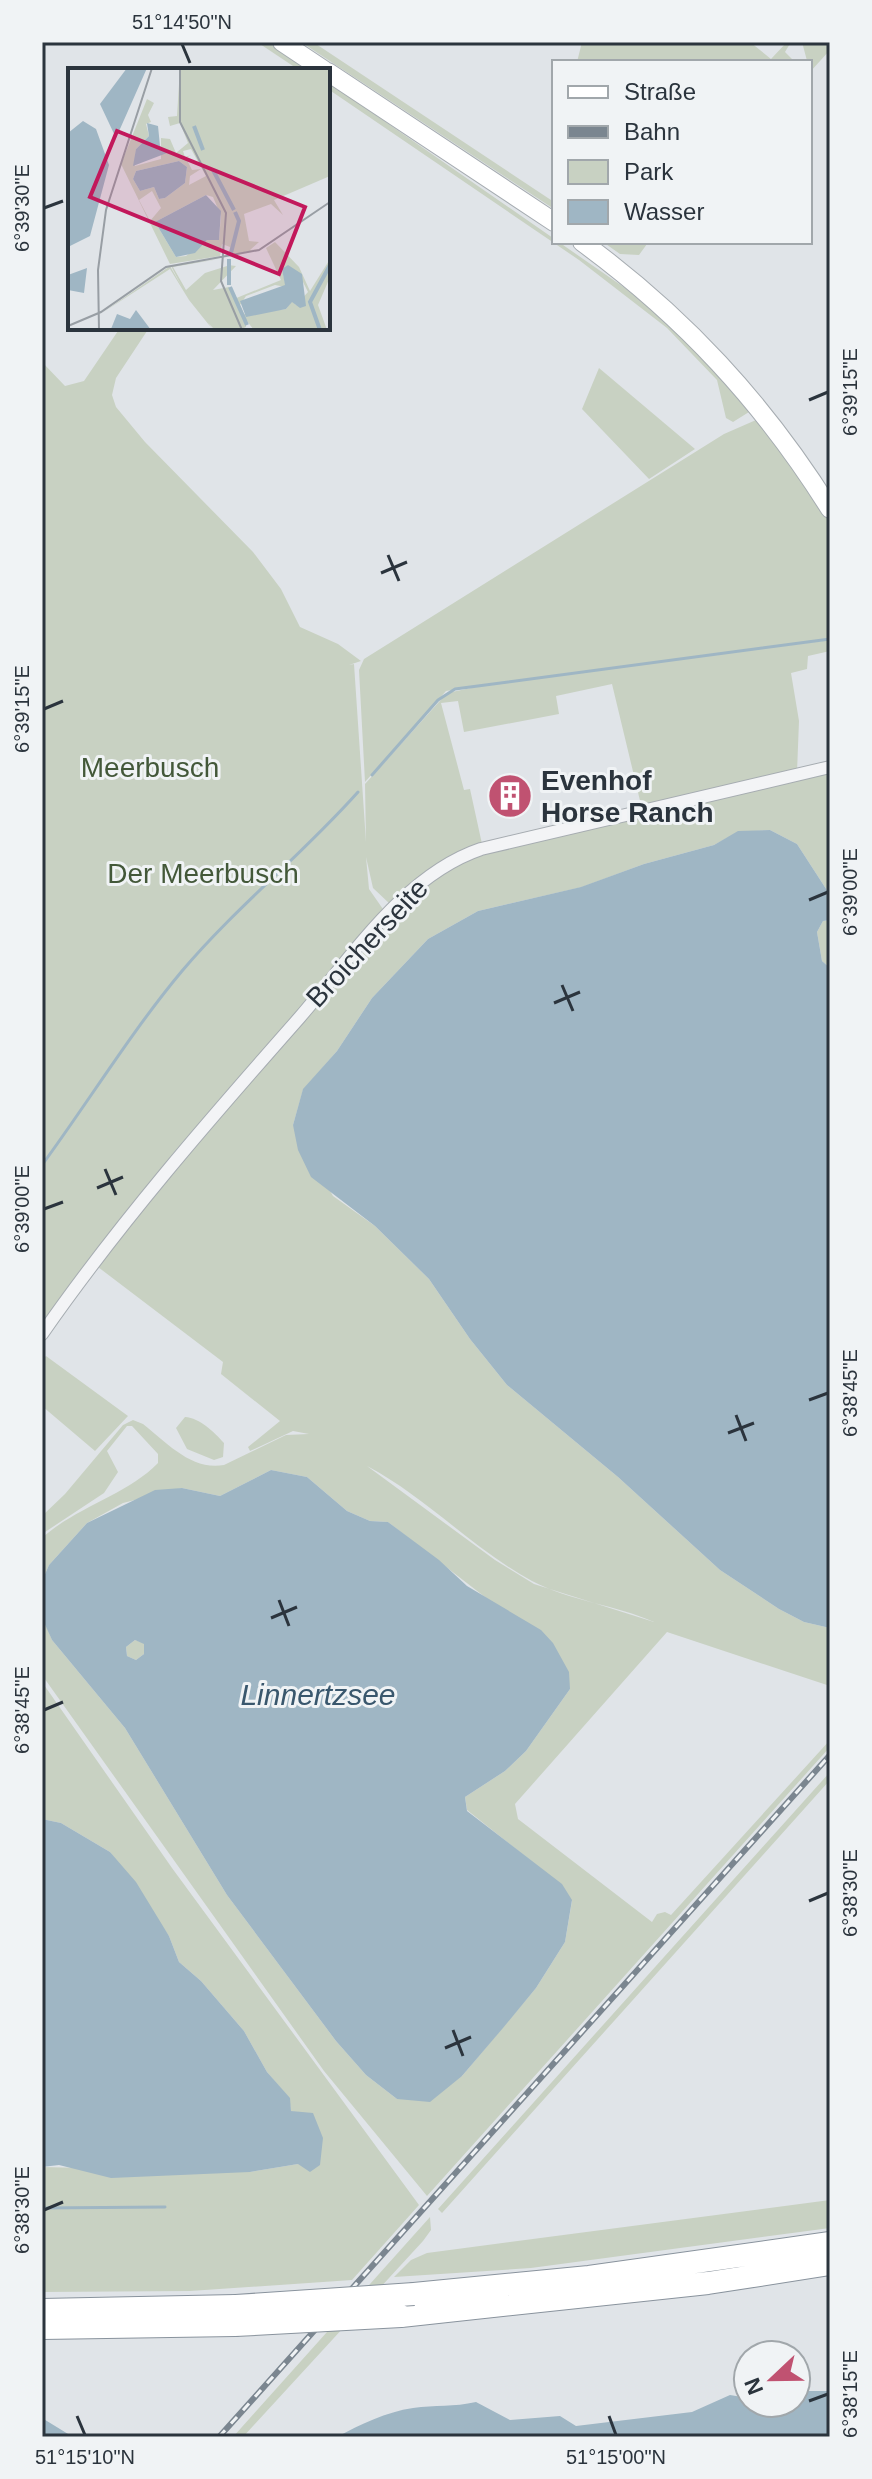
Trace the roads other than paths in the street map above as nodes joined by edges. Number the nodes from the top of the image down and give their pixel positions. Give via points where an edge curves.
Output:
1 (282, 42) edge
2 (321, 68) edge
3 (330, 74) edge
4 (552, 221) edge
5 (585, 244) edge
6 (830, 509) edge
7 (830, 767) edge
8 (42, 1334) edge
9 (830, 2243) edge
10 (830, 2264) edge
11 (42, 2310) edge
12 (236, 2316) junction
13 (42, 2328) edge

1 - 2 main road
3 - 4 main road
5 - 6 main road via 661,304 727,368
7 - 8 street, Broicherseite via 481,849 429,876 391,912 213,1115
9 - 12 highway, bridge via 589,2277
10 - 12 highway, bridge via 693,2285 401,2316
11 - 12 highway
12 - 13 highway

